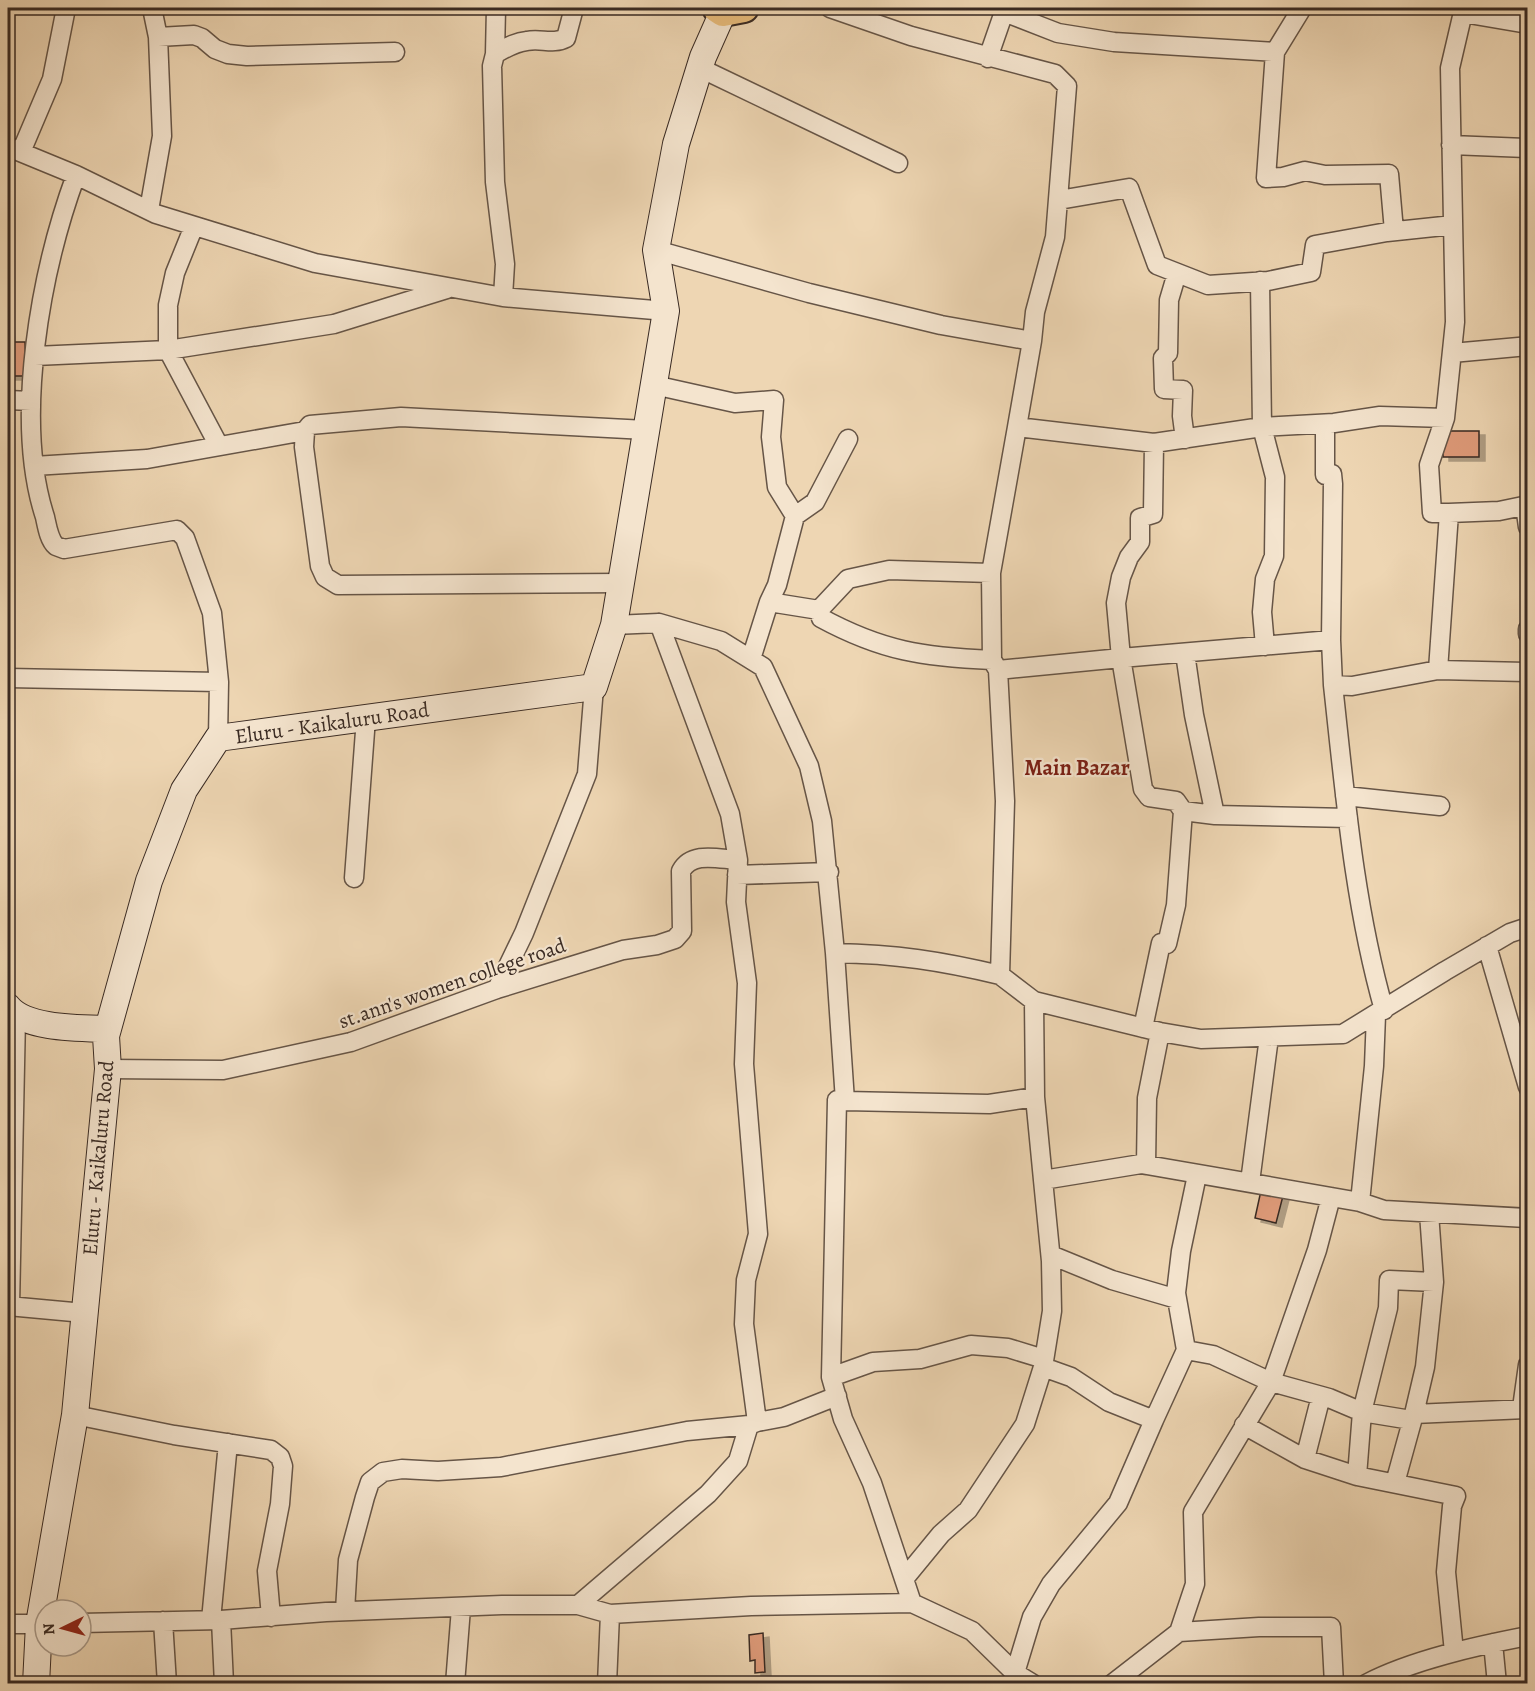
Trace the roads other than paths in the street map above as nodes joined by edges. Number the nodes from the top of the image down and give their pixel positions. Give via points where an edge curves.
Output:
1 (66, 8) edge
2 (152, 8) edge
3 (496, 8) edge
4 (574, 8) edge
5 (830, 8) edge
6 (1302, 8) edge
7 (728, 9) edge
8 (1005, 10) edge
9 (1464, 10) edge
10 (1527, 24) edge
11 (158, 37) junction
12 (395, 52) dead end
13 (1275, 52) junction
14 (495, 54) junction
15 (988, 58) junction
16 (700, 68) junction
17 (1450, 145) junction
18 (1527, 148) edge
19 (14, 150) edge
20 (898, 163) dead end
21 (76, 175) junction
22 (1059, 200) junction
23 (149, 210) junction
24 (1453, 225) junction
25 (194, 226) junction
26 (1394, 231) junction
27 (656, 250) junction
28 (1177, 273) junction
29 (1260, 281) junction
30 (451, 288) junction
31 (503, 297) junction
32 (666, 311) junction
33 (1032, 341) junction
34 (1527, 346) edge
35 (168, 350) junction
36 (1452, 353) junction
37 (35, 356) junction
38 (654, 385) junction
39 (8, 400) edge
40 (31, 401) junction
41 (1445, 417) junction
42 (1325, 424) junction
43 (1017, 427) junction
44 (1263, 428) junction
45 (646, 430) junction
46 (305, 431) junction
47 (848, 439) dead end
48 (1185, 439) junction
49 (1154, 443) junction
50 (219, 446) junction
51 (34, 466) junction
52 (1526, 505) edge
53 (1449, 513) junction
54 (795, 516) junction
55 (1527, 527) edge
56 (991, 573) junction
57 (621, 583) junction
58 (769, 602) junction
59 (819, 610) junction
60 (659, 623) junction
61 (614, 625) junction
62 (1527, 629) edge
63 (1527, 634) edge
64 (1331, 640) junction
65 (1264, 646) junction
66 (1185, 653) junction
67 (1121, 658) junction
68 (750, 659) junction
69 (995, 665) junction
70 (1438, 670) junction
71 (1527, 672) edge
72 (8, 678) edge
73 (219, 682) junction
74 (1333, 685) junction
75 (594, 687) junction
76 (366, 718) junction
77 (218, 738) junction
78 (1345, 796) junction
79 (1440, 806) dead end
80 (1184, 811) junction
81 (1215, 815) junction
82 (1348, 818) junction
83 (737, 867) junction
84 (829, 872) junction
85 (354, 879) dead end
86 (1527, 927) edge
87 (1487, 946) junction
88 (836, 953) junction
89 (1000, 975) junction
90 (497, 989) junction
91 (1034, 1001) junction
92 (12, 1012) edge
93 (1380, 1012) junction
94 (108, 1029) junction
95 (1151, 1030) junction
96 (1269, 1037) junction
97 (108, 1069) junction
98 (1527, 1088) edge
99 (1035, 1097) junction
100 (845, 1101) junction
101 (1146, 1165) junction
102 (1197, 1175) junction
103 (1043, 1180) junction
104 (1250, 1182) junction
105 (1331, 1197) junction
106 (1360, 1202) junction
107 (1429, 1213) junction
108 (1527, 1218) edge
109 (1051, 1255) junction
110 (1434, 1282) junction
111 (1178, 1299) junction
112 (9, 1306) edge
113 (84, 1313) junction
114 (1186, 1350) junction
115 (1043, 1363) junction
116 (1527, 1365) edge
117 (831, 1377) junction
118 (1271, 1382) junction
119 (837, 1396) junction
120 (1321, 1396) junction
121 (1525, 1408) edge
122 (1362, 1412) junction
123 (75, 1414) junction
124 (1412, 1417) junction
125 (1154, 1420) junction
126 (753, 1423) junction
127 (1244, 1425) junction
128 (228, 1443) junction
129 (1305, 1459) junction
130 (1357, 1476) junction
131 (1395, 1483) junction
132 (904, 1579) junction
133 (46, 1598) edge
134 (912, 1603) junction
135 (578, 1605) junction
136 (462, 1608) junction
137 (345, 1611) junction
138 (610, 1614) junction
139 (271, 1617) junction
140 (216, 1620) junction
141 (163, 1621) junction
142 (93, 1623) edge
143 (8, 1624) edge
144 (33, 1624) edge
145 (1179, 1632) junction
146 (1527, 1636) edge
147 (1493, 1643) junction
148 (1454, 1653) junction
149 (39, 1658) edge
150 (1015, 1678) edge
151 (1375, 1681) edge
152 (36, 1683) edge
153 (166, 1683) edge
154 (224, 1683) edge
155 (455, 1683) edge
156 (607, 1683) edge
157 (1033, 1683) edge
158 (1112, 1683) edge
159 (1334, 1683) edge
160 (1497, 1683) edge

1 - 19 street via 52,79
2 - 11 street
3 - 14 street
4 - 14 street via 566,38 559,42 529,40
5 - 15 street
6 - 13 street
7 - 16 main road
8 - 13 street via 1058,33 1114,42
8 - 15 street
9 - 10 street
9 - 17 street via 1450,68
11 - 12 street via 194,35 215,49 247,56
11 - 23 street via 162,136
13 - 26 street via 1266,178 1305,171 1325,175 1389,174
14 - 31 street via 495,182 506,264
15 - 22 street via 1055,74 1067,86
16 - 20 street
16 - 27 main road via 676,144
17 - 18 street
17 - 24 street
19 - 21 street
21 - 23 street
21 - 37 street via 58,223
22 - 28 street via 1129,188 1157,265
22 - 33 street via 1055,237 1035,312
23 - 25 street
24 - 26 street
24 - 36 street
25 - 30 street via 315,263
25 - 35 street via 175,273 168,305
26 - 29 street via 1315,245 1311,272
27 - 32 main road
27 - 33 street via 941,325
28 - 29 street via 1208,285
28 - 48 street via 1169,300 1164,389 1183,390
29 - 44 street
30 - 31 street
30 - 35 street via 334,324
31 - 32 street
32 - 38 main road
33 - 43 street
34 - 36 street
35 - 37 street
35 - 50 street
36 - 41 street
37 - 40 street
38 - 45 main road
38 - 54 street via 735,402 774,400 771,437 777,487
39 - 40 street
40 - 51 street
41 - 42 street via 1380,416
41 - 53 street via 1429,465 1432,513
42 - 44 street
42 - 64 street via 1325,475 1332,474 1334,484
43 - 49 street
43 - 56 street
44 - 48 street
44 - 65 street via 1275,477 1274,556 1265,579 1262,612
45 - 46 street via 401,417 310,425
45 - 57 main road
46 - 50 street
46 - 57 street via 320,566 325,577 338,585
47 - 54 street via 815,502
48 - 49 street
49 - 67 street via 1152,514 1140,518 1140,542 1121,577 1116,603
50 - 51 street via 147,459
51 - 73 street via 36,490 56,546 64,549 177,530 185,538 212,613
52 - 53 street via 1499,511
52 - 55 street
53 - 70 street
54 - 58 street
56 - 59 street via 889,570 848,579
56 - 69 street
57 - 61 main road
58 - 59 street
58 - 68 street
59 - 69 street via 821,618 882,645 933,658
60 - 61 street
60 - 68 street via 721,641
60 - 83 street via 730,814
61 - 75 main road
62 - 63 street
64 - 65 street
64 - 74 street
65 - 66 street
66 - 67 street
66 - 81 street
67 - 69 street
67 - 80 street via 1143,789 1149,797 1176,801
68 - 84 street via 763,667 808,766 822,821
69 - 89 street via 1005,801
70 - 71 street
70 - 74 street via 1352,686
72 - 73 street
73 - 77 street
74 - 78 street
75 - 76 main road, Eluru - Kaikaluru Road
75 - 90 street via 587,774 524,933
76 - 77 main road, Eluru - Kaikaluru Road
76 - 85 street
77 - 94 main road, Eluru - Kaikaluru Road via 184,790 149,881
78 - 79 street
78 - 82 street
80 - 81 street
80 - 95 street via 1176,905 1167,944 1161,943
81 - 82 street
82 - 93 street
83 - 84 street
83 - 90 street, st.ann's women college road via 695,857 685,863 681,871 682,931 675,939 624,950
83 - 126 street via 736,902 747,983 744,1064 758,1234 746,1280 744,1324
84 - 88 street
86 - 87 street
87 - 93 street
87 - 98 street
88 - 89 street via 940,960
88 - 100 street
89 - 91 street
90 - 97 street, st.ann's women college road via 351,1042 223,1070
91 - 95 street
91 - 99 street
92 - 94 main road via 61,1027
92 - 112 street
93 - 96 street via 1343,1034
93 - 106 street
94 - 97 main road, Eluru - Kaikaluru Road
95 - 96 street via 1201,1039
95 - 101 street
96 - 104 street
97 - 113 main road, Eluru - Kaikaluru Road
99 - 100 street via 989,1104
99 - 103 street
100 - 117 street via 837,1100
101 - 102 street
101 - 103 street
102 - 104 street
102 - 111 street via 1181,1251
103 - 109 street
104 - 105 street
105 - 106 street
105 - 118 street via 1317,1250
106 - 107 street via 1384,1210
107 - 108 street
107 - 110 street
109 - 111 street via 1101,1277
109 - 115 street via 1052,1311
110 - 122 street via 1389,1280 1388,1308
110 - 124 street via 1425,1367
111 - 114 street
112 - 113 street
113 - 123 main road, Eluru - Kaikaluru Road
114 - 118 street via 1213,1355
114 - 125 street
115 - 117 street via 1008,1348 971,1345 920,1359 873,1362
115 - 125 street via 1109,1402
115 - 132 street via 1025,1424 968,1510 941,1534
116 - 121 street
117 - 119 street
118 - 120 street
118 - 127 street
119 - 126 street via 784,1417
119 - 132 street
120 - 122 street
120 - 129 street
121 - 124 street
122 - 124 street
122 - 130 street
123 - 128 street
123 - 133 main road, Eluru - Kaikaluru Road
124 - 131 street
125 - 150 street via 1118,1503 1051,1584 1032,1617
126 - 135 street via 738,1461 708,1494
126 - 137 street via 687,1431 501,1467 383,1472 370,1482 364,1497 348,1560
127 - 129 street
127 - 145 street via 1193,1512 1195,1584
128 - 139 street via 271,1450 280,1457 283,1467 267,1571
128 - 140 street
129 - 130 street
130 - 131 street
131 - 148 street via 1456,1496 1446,1572
132 - 134 street
134 - 138 street
134 - 150 street via 972,1630
135 - 136 street
135 - 138 street
136 - 137 street
136 - 155 street
137 - 139 street
138 - 156 street
139 - 140 street
140 - 141 street
140 - 154 street
141 - 142 street
141 - 153 street
143 - 144 street
145 - 158 street
145 - 159 street via 1331,1627
146 - 147 street
147 - 148 street
147 - 160 street
148 - 151 street
149 - 152 main road, Eluru - Kaikaluru Road
150 - 157 street

